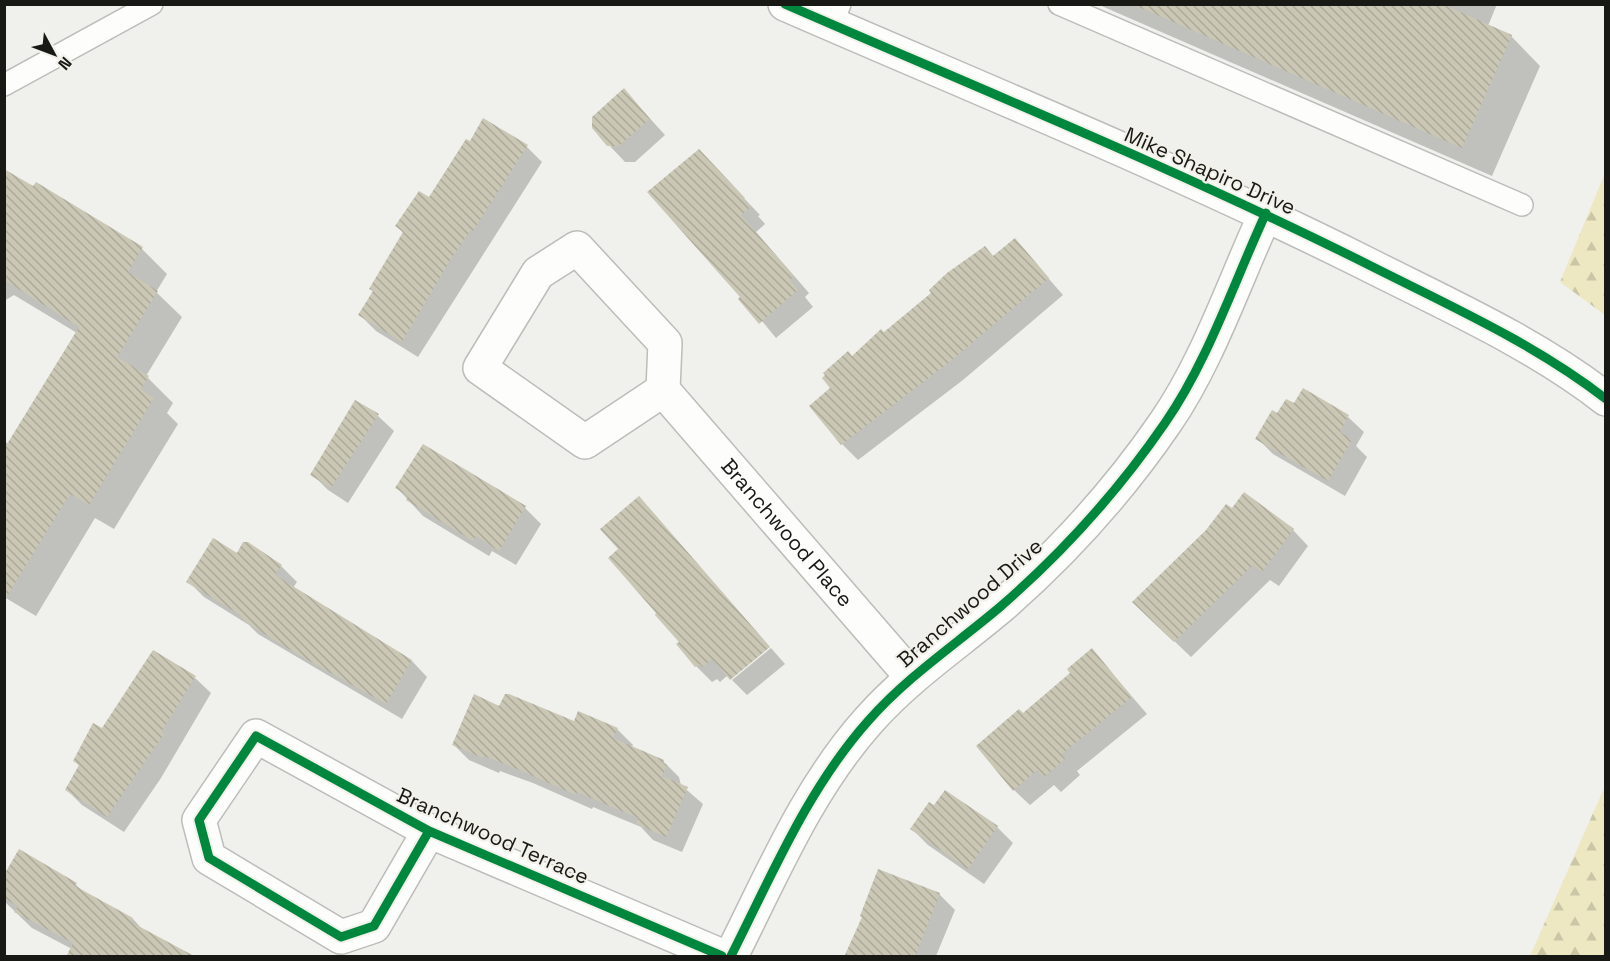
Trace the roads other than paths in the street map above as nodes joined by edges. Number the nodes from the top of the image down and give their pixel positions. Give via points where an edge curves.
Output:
1 (152, 4) edge
2 (785, 4) edge
3 (1059, 4) edge
4 (836, 15) edge
5 (4, 85) edge
6 (1522, 205) dead end
7 (1266, 213) junction
8 (663, 390) junction
9 (1605, 399) edge
10 (911, 676) junction
11 (429, 831) junction
12 (722, 957) edge
13 (731, 957) edge

1 - 5 lane
2 - 4 street, Mike Shapiro Drive
3 - 6 lane
4 - 7 street, Mike Shapiro Drive
7 - 9 street, Mike Shapiro Drive via 1470,315 1542,355
7 - 10 street, Branchwood Drive via 1199,365 1165,423 1059,550 1000,607
8 - 8 street via 665,343 578,249 538,273 480,368 585,442
8 - 10 street, Branchwood Place
10 - 13 street, Branchwood Drive via 836,761 811,801
11 - 11 street, Branchwood Terrace via 256,736 199,820 209,858 341,937 374,926
11 - 12 street, Branchwood Terrace

